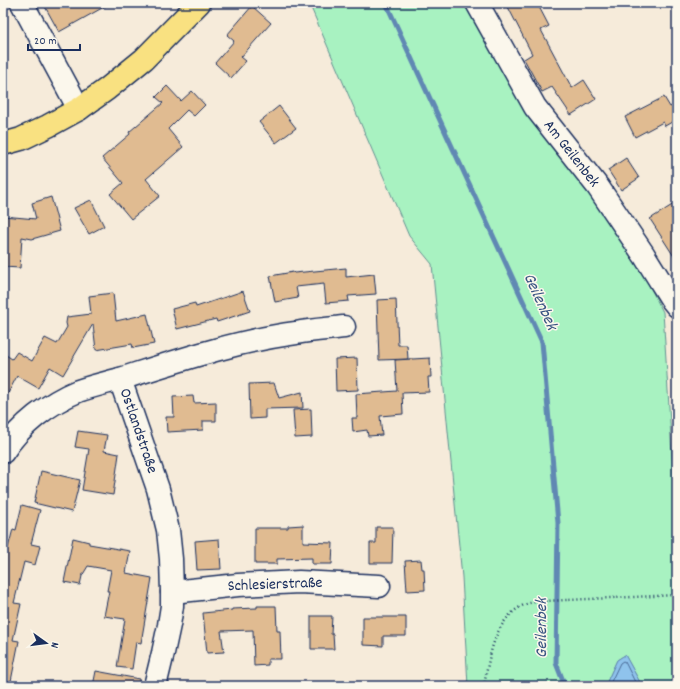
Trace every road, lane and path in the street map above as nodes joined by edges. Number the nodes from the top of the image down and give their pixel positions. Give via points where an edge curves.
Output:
1 (22, 3) edge
2 (199, 3) edge
3 (477, 3) edge
4 (79, 108) junction
5 (3, 144) edge
6 (675, 303) edge
7 (344, 327) dead end
8 (120, 379) junction
9 (677, 385) edge
10 (3, 452) edge
11 (379, 586) dead end
12 (172, 592) junction
13 (677, 595) edge
14 (155, 686) edge
15 (484, 686) edge

1 - 4 street
2 - 4 main road via 144,58 107,89
3 - 6 street, Am Geilenbek via 535,107 598,187
4 - 5 main road via 28,136
6 - 9 path
7 - 8 street, Ostlandstraße via 295,333 228,347
8 - 10 street via 92,386 65,397 19,431
8 - 12 street, Ostlandstraße via 158,489 168,530
11 - 12 street, Schlesierstraße via 299,582
12 - 14 street, Ostlandstraße via 169,625
13 - 15 path via 545,601 524,605 508,618 497,636

